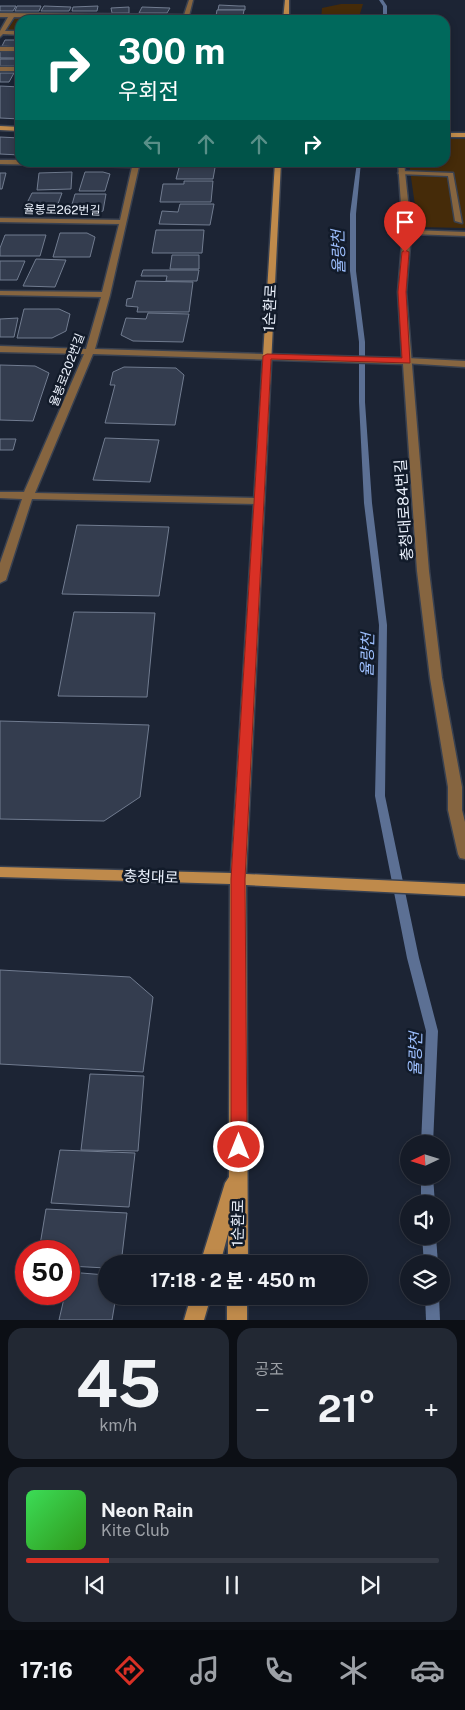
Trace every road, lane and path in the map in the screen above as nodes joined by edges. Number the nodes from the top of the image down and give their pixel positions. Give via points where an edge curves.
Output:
1 (191, 0) edge
2 (287, 0) edge
3 (0, 15) edge
4 (12, 15) junction
5 (15, 15) edge
6 (186, 15) edge
7 (286, 15) edge
8 (15, 33) edge
9 (1, 34) edge
10 (0, 49) edge
11 (15, 49) edge
12 (0, 69) edge
13 (15, 69) edge
14 (0, 128) edge
15 (15, 129) edge
16 (450, 135) edge
17 (465, 135) edge
18 (0, 162) edge
19 (15, 162) edge
20 (136, 167) edge
21 (278, 167) edge
22 (401, 168) edge
23 (0, 220) edge
24 (459, 221) dead end
25 (123, 222) junction
26 (407, 232) junction
27 (465, 234) edge
28 (0, 293) edge
29 (106, 295) junction
30 (0, 349) edge
31 (90, 352) junction
32 (267, 356) junction
33 (407, 361) junction
34 (465, 364) edge
35 (0, 495) edge
36 (28, 496) junction
37 (259, 501) junction
38 (0, 580) edge
39 (465, 854) edge
40 (0, 872) edge
41 (238, 879) junction
42 (465, 890) edge
43 (239, 1166) junction
44 (213, 1255) edge
45 (238, 1255) edge
46 (198, 1305) edge
47 (237, 1305) edge
48 (194, 1320) edge
49 (237, 1320) edge

1 - 6 street
2 - 7 main road
3 - 4 street
4 - 5 street
4 - 9 street
8 - 9 street
10 - 11 street
12 - 13 street
14 - 15 main road
16 - 17 main road
18 - 19 street
20 - 25 street, 율봉로202번길
21 - 32 main road, 1순환로
22 - 24 street via 451,174
22 - 26 street, 충청대로84번길
23 - 25 street, 율봉로262번길
25 - 29 street, 율봉로202번길
26 - 27 street
26 - 33 street, 충청대로84번길 via 402,292
28 - 29 street
29 - 31 street, 율봉로202번길
30 - 31 street
31 - 32 street
31 - 36 street, 율봉로202번길
32 - 33 street
32 - 37 main road, 1순환로
33 - 34 street
33 - 39 street, 충청대로84번길 via 423,571 436,678
35 - 36 street
36 - 37 street
36 - 38 street, 율봉로202번길
37 - 41 main road, 1순환로
40 - 41 main road, 충청대로
41 - 42 main road, 충청대로
41 - 43 main road, 1순환로
43 - 44 main road
43 - 45 main road, 1순환로
46 - 48 main road
47 - 49 main road

